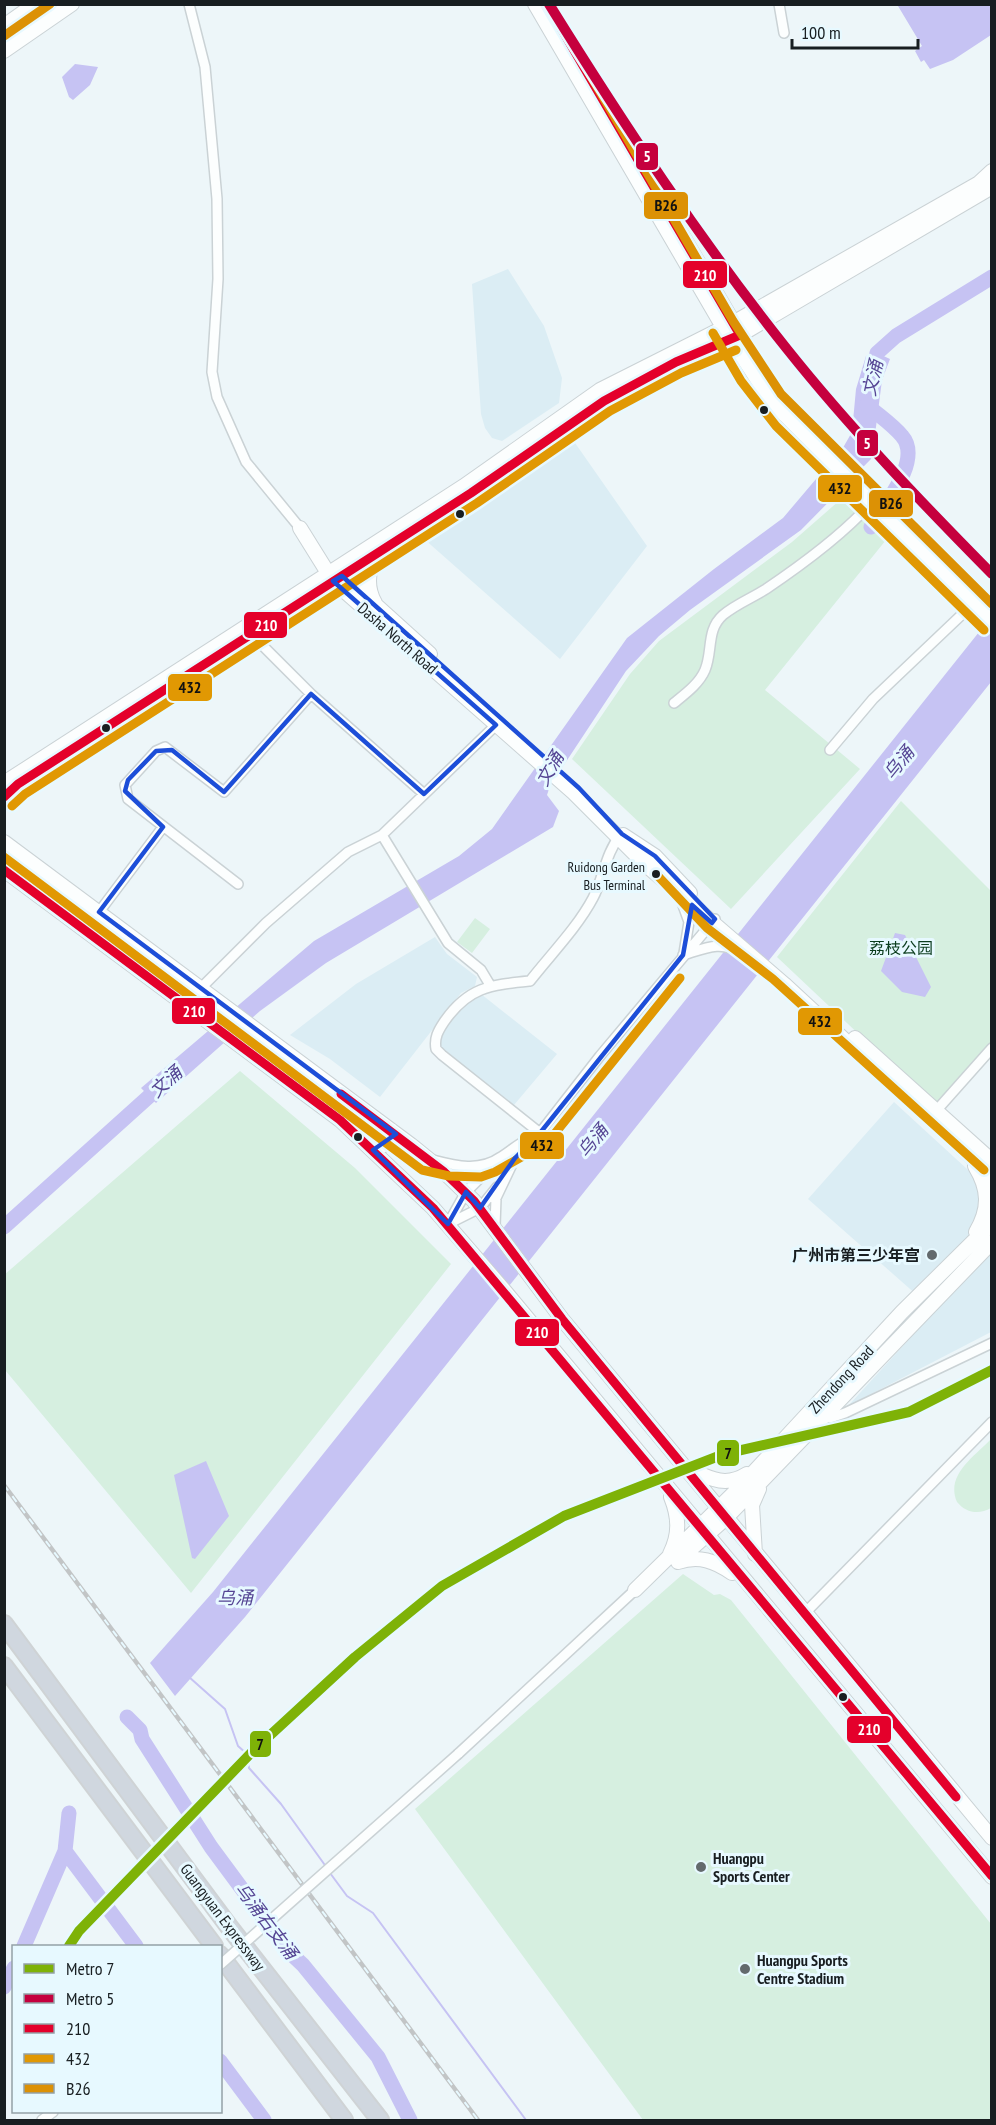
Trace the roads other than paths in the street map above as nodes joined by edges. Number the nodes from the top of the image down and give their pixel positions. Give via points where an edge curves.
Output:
1 (35, 4) edge
2 (72, 4) edge
3 (189, 4) edge
4 (535, 4) edge
5 (547, 4) edge
6 (779, 4) edge
7 (4, 26) edge
8 (784, 33) dead end
9 (4, 51) edge
10 (992, 171) edge
11 (992, 187) edge
12 (732, 331) junction
13 (826, 450) junction
14 (872, 502) junction
15 (890, 513) junction
16 (300, 528) joint
17 (377, 553) junction
18 (334, 574) junction
19 (974, 603) junction
20 (378, 607) junction
21 (990, 613) edge
22 (247, 630) junction
23 (311, 694) junction
24 (674, 703) dead end
25 (496, 725) junction
26 (522, 741) junction
27 (830, 750) dead end
28 (4, 783) edge
29 (424, 794) junction
30 (4, 797) edge
31 (163, 826) junction
32 (382, 835) junction
33 (620, 836) junction
34 (4, 842) edge
35 (4, 870) edge
36 (238, 885) dead end
37 (678, 892) junction
38 (99, 912) junction
39 (713, 921) junction
40 (728, 937) junction
41 (683, 955) junction
42 (490, 985) junction
43 (200, 989) junction
44 (992, 1048) edge
45 (936, 1111) junction
46 (391, 1130) junction
47 (540, 1133) junction
48 (373, 1150) junction
49 (502, 1157) junction
50 (969, 1157) junction
51 (429, 1160) junction
52 (992, 1161) edge
53 (506, 1175) junction
54 (992, 1176) edge
55 (466, 1192) junction
56 (480, 1208) junction
57 (992, 1222) edge
58 (448, 1224) junction
59 (495, 1228) junction
60 (983, 1248) edge
61 (992, 1343) edge
62 (821, 1416) junction
63 (992, 1422) edge
64 (663, 1442) junction
65 (644, 1459) junction
66 (684, 1467) junction
67 (763, 1471) junction
68 (667, 1487) junction
69 (722, 1514) junction
70 (704, 1531) junction
71 (755, 1554) junction
72 (671, 1561) junction
73 (774, 1577) junction
74 (745, 1582) junction
75 (635, 1590) joint
76 (755, 1593) junction
77 (805, 1613) junction
78 (4, 1624) edge
79 (4, 1666) edge
80 (992, 1838) edge
81 (992, 1877) edge
82 (213, 1945) edge
83 (222, 1958) edge
84 (222, 1963) edge
85 (339, 2068) junction
86 (330, 2101) junction
87 (336, 2121) edge
88 (344, 2121) edge
89 (372, 2121) edge
90 (380, 2121) edge

1 - 7 street
2 - 9 street
3 - 16 street via 205,67 217,199 218,279 212,372 218,397 246,462
4 - 12 street
5 - 12 street
6 - 8 street
10 - 12 street via 979,183
11 - 12 street
12 - 13 street via 772,402
12 - 17 street via 604,401
12 - 18 street via 600,390
13 - 14 street
13 - 15 street
14 - 15 street
14 - 24 street via 818,550 722,616 711,629 705,670 693,688
15 - 19 street
15 - 21 street
16 - 18 street, Dasha North Road
17 - 18 street
17 - 20 street via 370,565 369,585
18 - 20 street, Dasha North Road
18 - 22 street
18 - 25 street, Dasha North Road
19 - 21 street
19 - 27 street via 873,699
20 - 26 street, Dasha North Road
22 - 23 street
22 - 28 street
22 - 30 street
23 - 29 street
23 - 31 street via 224,792 172,750 165,747 156,751 128,780 125,791 128,799
25 - 26 street, Dasha North Road
25 - 29 street
26 - 33 street, Dasha North Road
29 - 32 street
31 - 36 street
31 - 38 street
32 - 42 street via 448,943 481,970
32 - 43 street via 348,852 266,923
33 - 37 street, Dasha North Road
33 - 39 street, Dasha North Road via 655,856
33 - 42 street via 605,859 586,910 530,981
34 - 38 street
35 - 48 street via 246,1048
37 - 39 street, Dasha North Road
37 - 41 street via 689,922
38 - 43 street
39 - 40 street, Dasha North Road
39 - 41 street
40 - 41 street via 714,946
40 - 45 street, Dasha North Road via 781,970
40 - 50 street, Dasha North Road
41 - 47 street
42 - 47 street via 457,1005 437,1032 436,1049
43 - 46 street
44 - 45 street
45 - 52 street, Dasha North Road
46 - 48 street via 388,1143
46 - 51 street
47 - 49 street via 515,1145
47 - 53 street via 515,1158
48 - 58 street
49 - 51 street via 467,1167
49 - 55 street
50 - 54 street, Dasha North Road
50 - 60 street via 986,1186
51 - 55 street
53 - 56 street
53 - 59 street via 496,1198
55 - 56 street
55 - 58 street
56 - 58 street
56 - 59 street
57 - 60 street, Zhendong Road
58 - 65 street
59 - 64 street via 555,1311
60 - 62 street, Zhendong Road
60 - 67 street, Zhendong Road via 902,1312
61 - 62 street via 837,1416
62 - 67 street, Zhendong Road
63 - 77 street
64 - 65 street
64 - 66 street
65 - 68 street
66 - 67 street via 708,1478 730,1482
66 - 69 street
67 - 69 street, Zhendong Road
67 - 71 street via 752,1505
68 - 70 street
68 - 72 street via 678,1520
69 - 70 street, Zhendong Road
69 - 71 street
70 - 72 street, Zhendong Road
70 - 74 street
71 - 73 street
72 - 74 street via 709,1560
72 - 75 street, Zhendong Road
73 - 76 street
73 - 77 street
74 - 76 street
75 - 84 street, bridge via 458,1754
76 - 81 street
77 - 80 street
78 - 85 highway, Guangyuan Expressway
79 - 82 highway, Guangyuan Expressway
83 - 86 highway, Guangyuan Expressway
85 - 89 highway
85 - 90 highway, Guangyuan Expressway
86 - 87 highway
86 - 88 highway, Guangyuan Expressway

